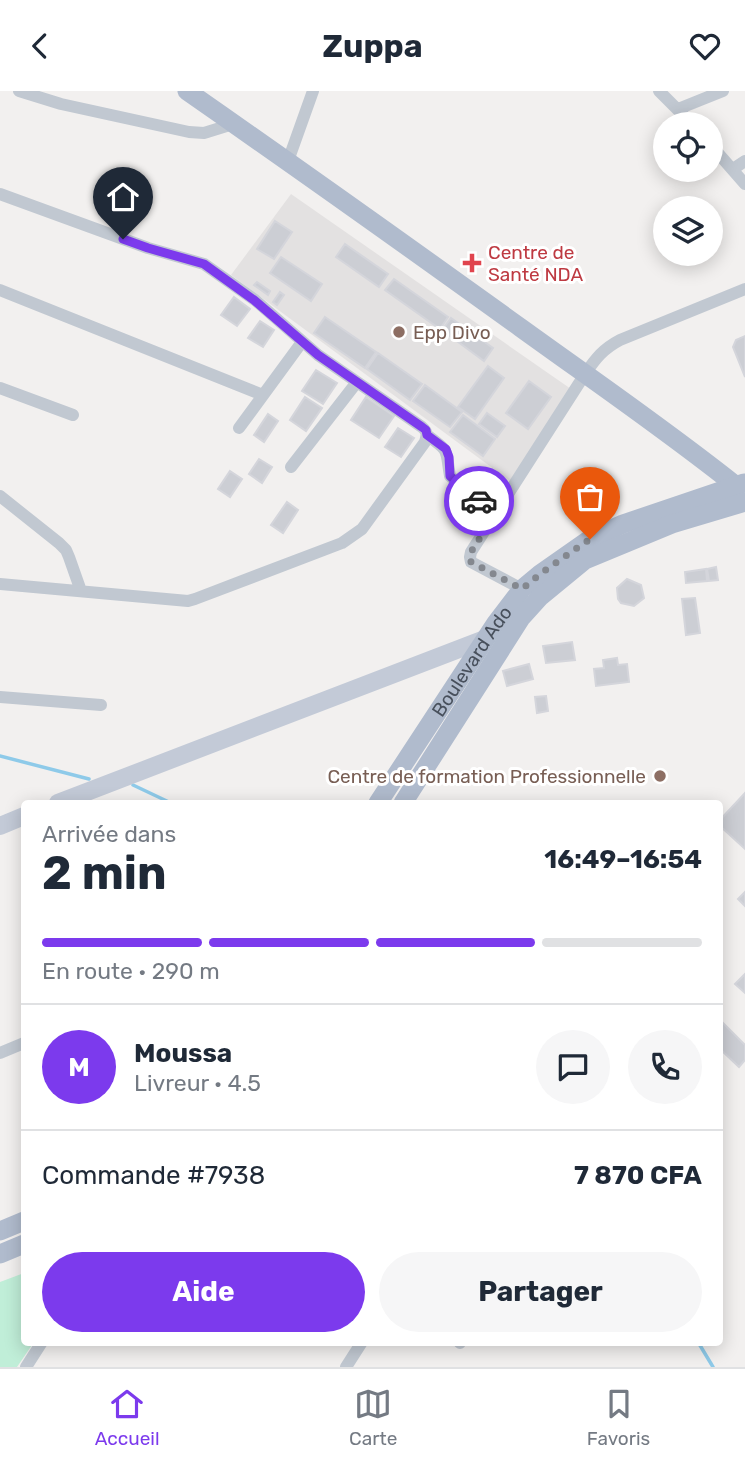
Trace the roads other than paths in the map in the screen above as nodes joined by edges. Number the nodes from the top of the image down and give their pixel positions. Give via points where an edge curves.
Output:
1 (19, 91) edge
2 (187, 91) edge
3 (313, 91) edge
4 (659, 91) edge
5 (723, 91) edge
6 (678, 109) junction
7 (681, 112) edge
8 (233, 124) junction
9 (723, 158) edge
10 (288, 161) junction
11 (745, 161) edge
12 (733, 169) junction
13 (745, 184) edge
14 (0, 194) edge
15 (745, 289) edge
16 (0, 290) edge
17 (302, 342) junction
18 (585, 374) junction
19 (357, 382) junction
20 (0, 388) edge
21 (263, 395) junction
22 (73, 415) dead end
23 (239, 428) dead end
24 (427, 435) junction
25 (292, 467) dead end
26 (743, 491) edge
27 (0, 496) edge
28 (495, 514) junction
29 (0, 584) edge
30 (522, 589) junction
31 (81, 591) junction
32 (485, 639) junction
33 (0, 697) edge
34 (101, 705) dead end
35 (66, 800) edge
36 (380, 800) edge
37 (405, 800) edge
38 (21, 817) edge
39 (0, 826) edge
40 (21, 1044) edge
41 (0, 1053) edge
42 (21, 1222) edge
43 (0, 1231) edge
44 (21, 1245) edge
45 (0, 1254) edge
46 (39, 1346) edge
47 (359, 1346) edge
48 (26, 1367) edge
49 (346, 1367) edge

1 - 8 street via 189,132 204,133
2 - 8 main road
3 - 10 street
4 - 6 street
5 - 6 street
6 - 7 street
8 - 10 main road
9 - 12 street
10 - 18 main road
11 - 12 street
12 - 13 street
14 - 17 street via 204,264
15 - 18 street via 607,347
16 - 21 street
17 - 19 street
17 - 21 street
18 - 26 main road
18 - 28 street
19 - 24 street
19 - 25 street
20 - 22 street
21 - 23 street
24 - 28 street via 446,449 450,476
24 - 31 street via 362,529 342,543 188,601
26 - 30 main road, Boulevard Ado via 641,517 590,539
26 - 37 main road, Boulevard Ado via 585,560 555,583 521,618
27 - 31 street via 66,550
28 - 30 street via 471,552 471,562
29 - 31 street
30 - 32 main road, Boulevard Ado
32 - 35 street
32 - 36 main road, Boulevard Ado
33 - 34 street
38 - 39 street
40 - 41 street
42 - 43 main road
44 - 45 main road
46 - 48 street
47 - 49 street

